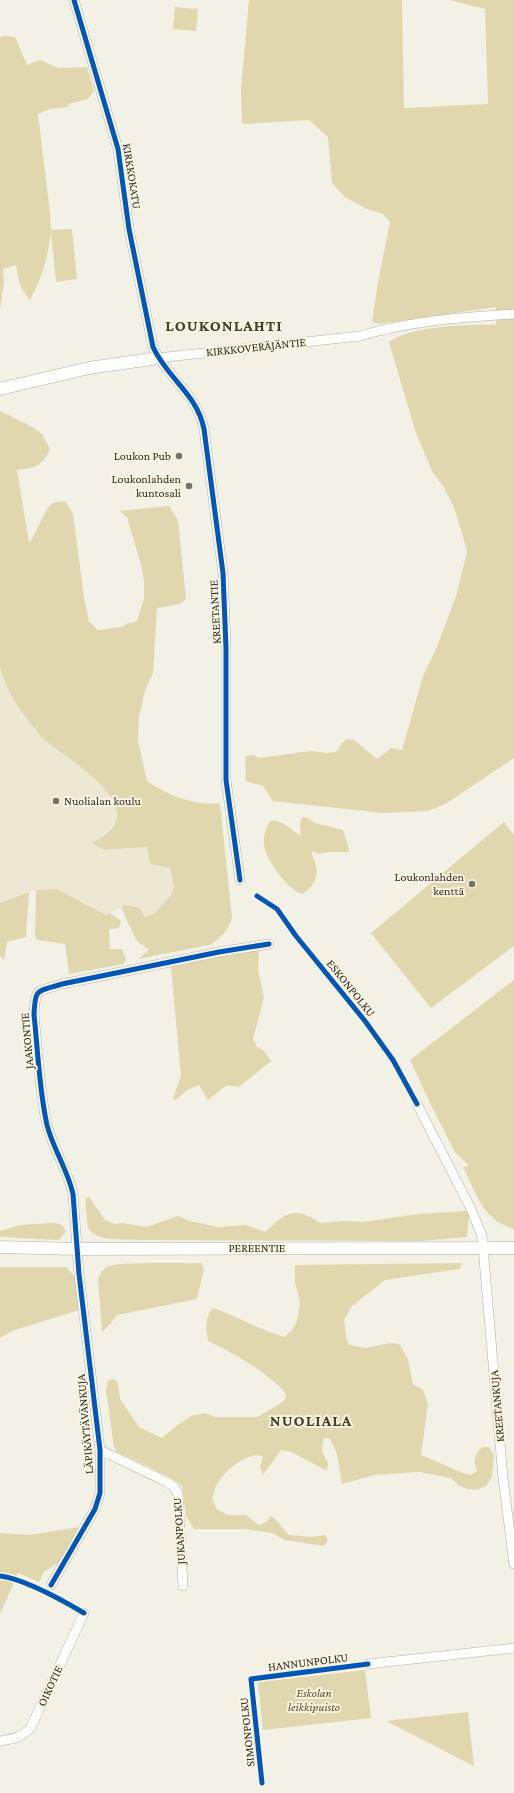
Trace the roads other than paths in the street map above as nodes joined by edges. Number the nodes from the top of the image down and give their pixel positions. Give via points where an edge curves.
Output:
1 (74, 0) edge
2 (514, 314) edge
3 (158, 358) junction
4 (0, 389) edge
5 (240, 880) dead end
6 (269, 944) dead end
7 (417, 1104) dead end
8 (0, 1247) edge
9 (484, 1247) junction
10 (514, 1248) edge
11 (77, 1249) junction
12 (100, 1450) junction
13 (514, 1564) edge
14 (51, 1586) dead end
15 (183, 1586) dead end
16 (84, 1613) dead end
17 (514, 1648) edge
18 (368, 1664) dead end
19 (0, 1741) edge

1 - 3 street, KIRKKOKATU via 118,149 129,229 153,348
2 - 3 street, KIRKKOVERÄJÄNTIE via 416,322 360,336
3 - 4 street, KIRKKOVERÄJÄNTIE via 88,368
3 - 5 street, KREETANTIE via 190,396 200,414 204,429 223,573 226,780
6 - 11 street, JAAKONTIE via 62,984 36,993 34,1015 47,1124 71,1186
7 - 9 street via 474,1214
8 - 11 street, PEREENTIE
9 - 10 street, PEREENTIE
9 - 11 street, PEREENTIE
9 - 13 street, KREETANKUJA via 502,1472
11 - 12 street, LÄPIKÄYTÄVÄNKUJA
12 - 14 street, LÄPIKÄYTÄVÄNKUJA via 100,1493 95,1509
12 - 15 street, JUKANPOLKU via 174,1487 178,1494
16 - 19 street, OIKOTIE via 32,1727 25,1734
17 - 18 street

